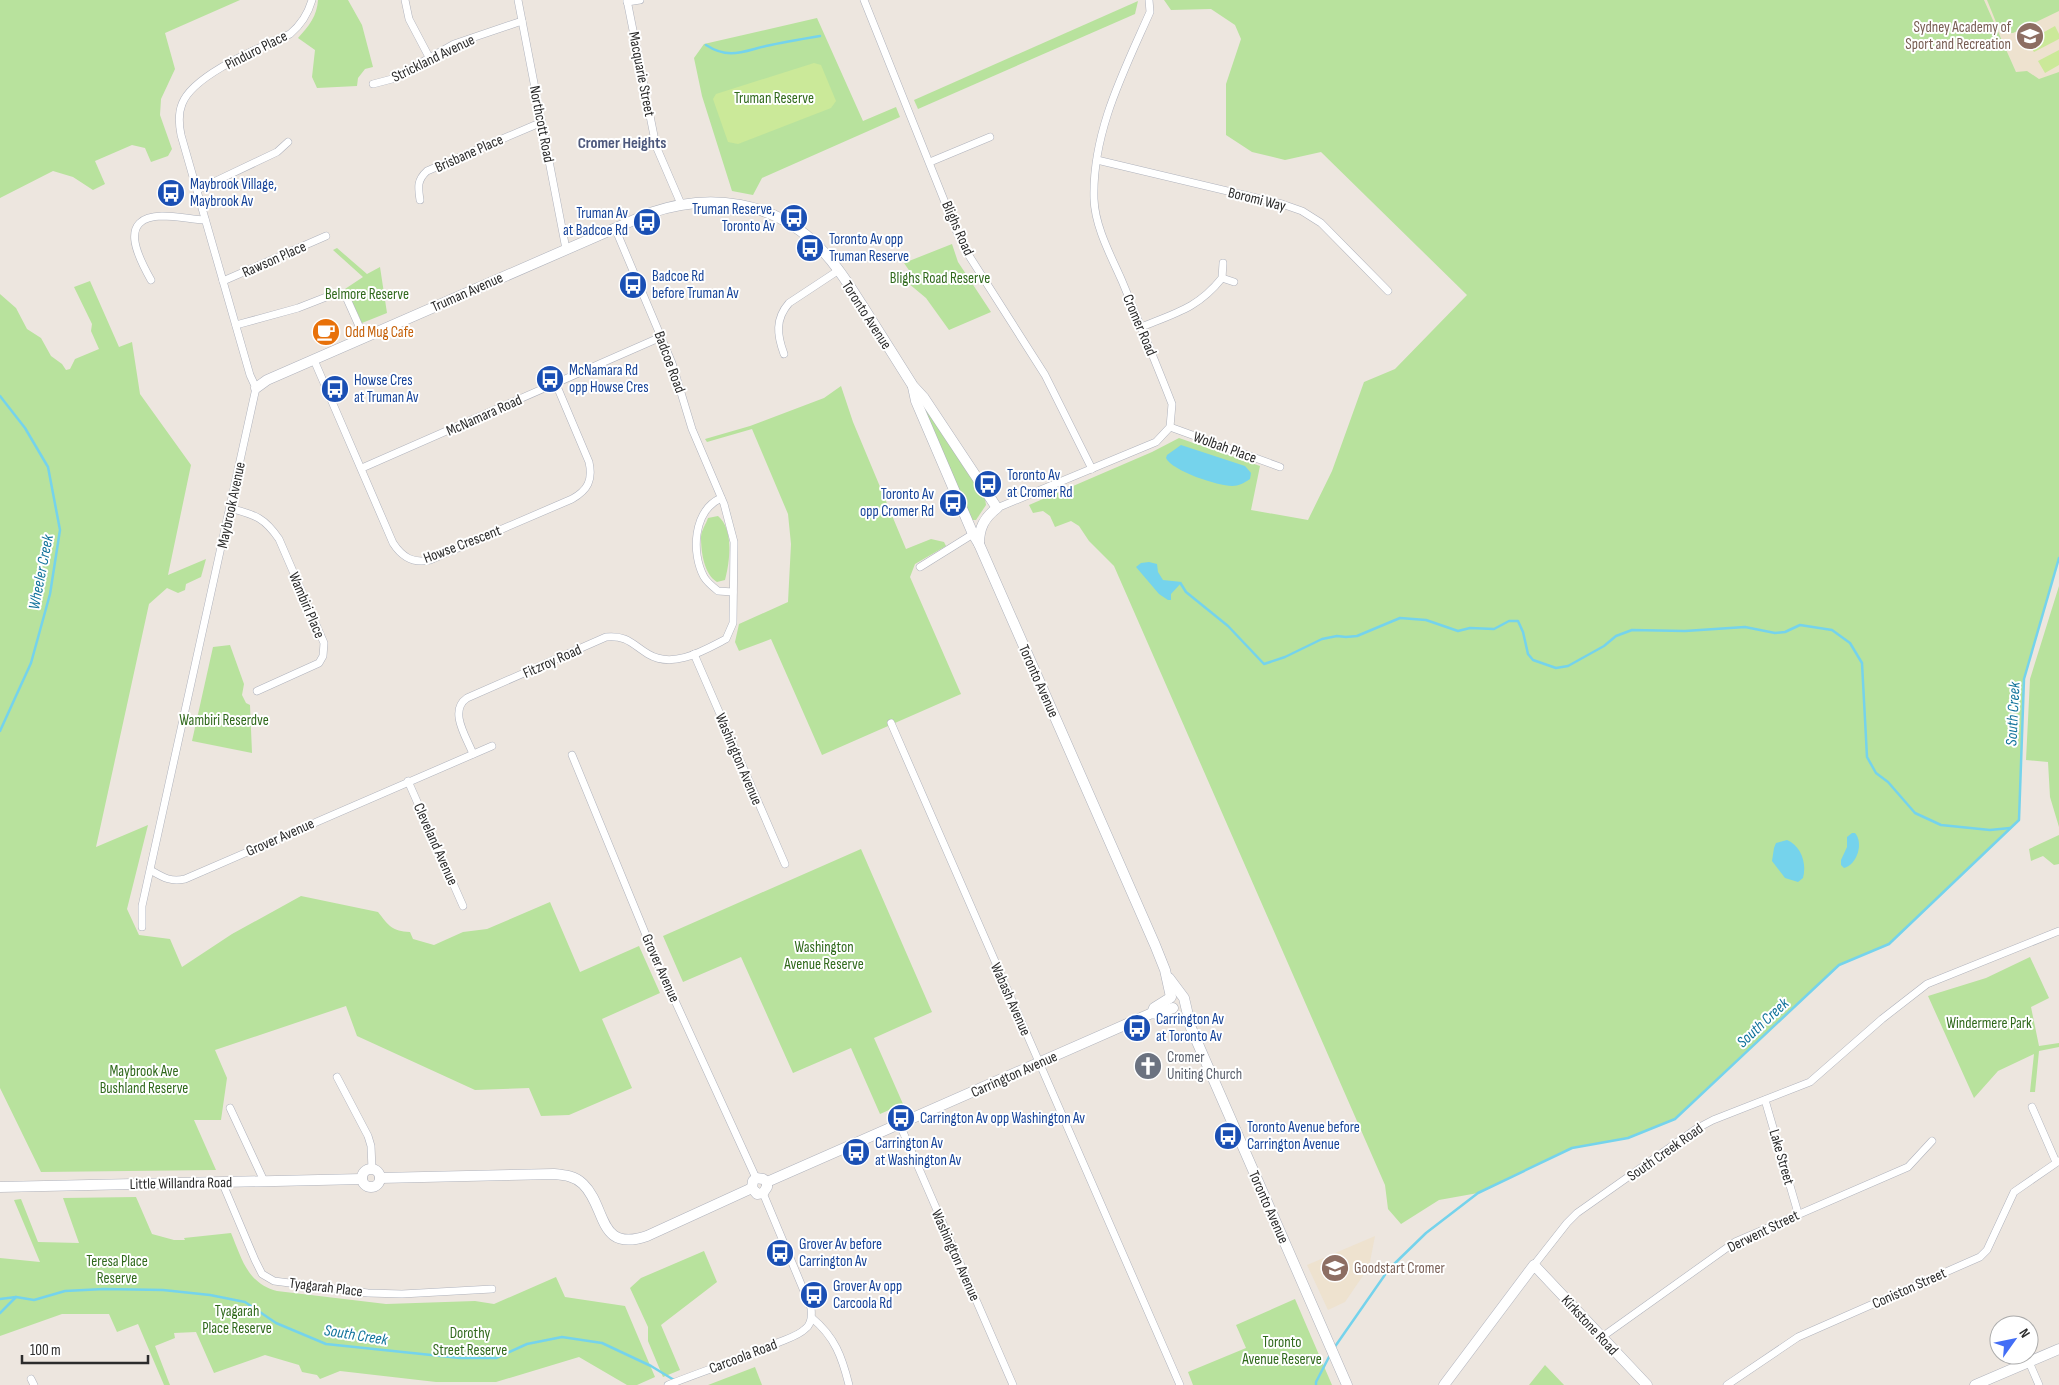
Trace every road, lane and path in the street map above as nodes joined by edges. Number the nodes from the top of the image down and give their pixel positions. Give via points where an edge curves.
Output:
1 (312, 0) edge
2 (404, 0) edge
3 (518, 0) edge
4 (640, 0) edge
5 (864, 0) edge
6 (1149, 0) edge
7 (627, 1) edge
8 (522, 21) junction
9 (429, 57) junction
10 (373, 84) dead end
11 (542, 122) junction
12 (990, 137) dead end
13 (288, 142) dead end
14 (1097, 160) junction
15 (930, 162) junction
16 (197, 190) junction
17 (420, 200) dead end
18 (681, 204) junction
19 (205, 220) junction
20 (615, 228) junction
21 (326, 236) dead end
22 (566, 249) junction
23 (1223, 263) dead end
24 (839, 270) junction
25 (1222, 278) junction
26 (151, 280) dead end
27 (223, 281) junction
28 (1234, 282) dead end
29 (1388, 291) dead end
30 (236, 326) junction
31 (1141, 327) junction
32 (364, 337) junction
33 (662, 337) junction
34 (784, 354) dead end
35 (314, 360) junction
36 (556, 384) junction
37 (913, 386) junction
38 (256, 388) junction
39 (1170, 427) junction
40 (1280, 467) dead end
41 (362, 468) junction
42 (1092, 469) junction
43 (722, 498) junction
44 (230, 508) junction
45 (997, 508) junction
46 (973, 534) junction
47 (979, 544) junction
48 (920, 567) dead end
49 (733, 592) junction
50 (726, 639) joint
51 (694, 654) junction
52 (257, 691) dead end
53 (891, 723) dead end
54 (492, 746) dead end
55 (473, 754) junction
56 (572, 756) dead end
57 (408, 782) junction
58 (784, 864) dead end
59 (152, 871) junction
60 (463, 906) dead end
61 (142, 927) dead end
62 (2059, 931) edge
63 (1176, 1002) junction
64 (1039, 1063) junction
65 (337, 1077) dead end
66 (1765, 1100) junction
67 (2032, 1107) dead end
68 (230, 1108) dead end
69 (900, 1125) junction
70 (1932, 1140) dead end
71 (2058, 1161) edge
72 (372, 1168) junction
73 (362, 1178) junction
74 (380, 1178) junction
75 (756, 1178) junction
76 (222, 1182) junction
77 (264, 1182) junction
78 (767, 1182) junction
79 (0, 1187) edge
80 (752, 1188) junction
81 (763, 1193) junction
82 (1798, 1213) junction
83 (1534, 1265) junction
84 (492, 1289) dead end
85 (812, 1318) junction
86 (1602, 1337) junction
87 (2059, 1349) edge
88 (2039, 1358) edge
89 (2022, 1365) edge
90 (2030, 1365) edge
91 (668, 1385) edge
92 (849, 1385) edge
93 (1013, 1385) edge
94 (1180, 1385) edge
95 (1347, 1385) edge
96 (1444, 1385) edge
97 (1647, 1385) edge
98 (1727, 1385) edge
99 (1975, 1385) edge
100 (2039, 1385) edge

1 - 16 street, Pinduro Place via 304,20 290,34 209,75 182,102 179,124
2 - 9 street
3 - 8 street, Northcott Road
4 - 7 street
5 - 15 street, Blighs Road
6 - 14 street, Cromer Road via 1150,12 1107,115
7 - 18 street, Macquarie Street via 656,146
8 - 9 street, Strickland Avenue via 454,44
8 - 11 street, Northcott Road
9 - 10 street, Strickland Avenue via 392,79
11 - 17 street, Brisbane Place via 427,171 418,184
11 - 22 street, Northcott Road
12 - 15 street
13 - 16 street via 277,152
14 - 29 street, Boromi Way via 1302,211 1321,223
14 - 31 street, Cromer Road via 1094,200 1100,224
15 - 42 street, Blighs Road via 968,254 1045,375
16 - 19 street
18 - 20 street, Truman Avenue
18 - 24 street, Toronto Avenue via 726,201 769,213 811,239
19 - 26 street via 161,216 145,219 139,224 135,245
19 - 27 street
20 - 22 street, Truman Avenue
20 - 33 street, Badcoe Road
21 - 27 street, Rawson Place
22 - 32 street, Truman Avenue
23 - 25 street
24 - 34 street via 783,310 778,322 778,337
24 - 37 street, Toronto Avenue
25 - 28 street
25 - 31 street via 1197,303
27 - 30 street
30 - 32 street via 339,292 347,299
30 - 38 street
31 - 39 street, Cromer Road via 1172,404
32 - 35 street, Truman Avenue
33 - 36 street, McNamara Road
33 - 43 street, Badcoe Road via 681,387 692,429
35 - 38 street, Truman Avenue
35 - 41 street, Howse Crescent
36 - 41 street, McNamara Road
36 - 41 street, Howse Crescent via 591,473 585,490 572,499 430,560 418,562 398,550
37 - 45 street, Toronto Avenue
37 - 46 street, Toronto Avenue via 916,401
38 - 44 street, Maybrook Avenue
39 - 40 street, Wolbah Place
39 - 42 street via 1156,442
42 - 45 street
43 - 49 street, Badcoe Road via 734,542
43 - 49 street via 707,511 698,528 696,552 704,578 718,591
44 - 52 street, Wambiri Place via 264,520 272,529 324,642 319,663
44 - 59 street, Maybrook Avenue
45 - 47 street via 980,528
46 - 47 street, Toronto Avenue
46 - 48 street
47 - 63 street, Toronto Avenue via 1152,937
49 - 50 street, Badcoe Road via 732,623
50 - 51 street, Fitzroy Road
51 - 55 street, Fitzroy Road via 681,659 658,658 625,638 606,637 467,698 460,704 458,714
51 - 58 street, Washington Avenue
53 - 64 street, Wabash Avenue
54 - 55 street, Grover Avenue
55 - 57 street, Grover Avenue
56 - 75 street, Grover Avenue via 655,957
57 - 59 street, Grover Avenue via 185,879 164,879
57 - 60 street, Cleveland Avenue
59 - 61 street, Maybrook Avenue via 142,906
62 - 66 street, South Creek Road via 1927,984 1810,1082
63 - 64 street, Carrington Avenue via 1154,1008 1152,1013
63 - 95 street, Toronto Avenue via 1191,1028
64 - 69 street, Carrington Avenue
64 - 94 street, Wabash Avenue
65 - 72 street via 368,1136
66 - 82 street, Lake Street
66 - 83 street, South Creek Road via 1696,1128 1577,1213
67 - 71 street
68 - 77 street
69 - 78 street, Carrington Avenue
69 - 93 street, Washington Avenue
70 - 82 street, Derwent Street via 1908,1167
71 - 98 street, Coniston Street via 2014,1192 1987,1250 1980,1257 1798,1337
72 - 73 street via 366,1170
72 - 74 street via 377,1170
73 - 74 street via 371,1187 378,1184
73 - 77 street, Little Willandra Road
74 - 80 street via 568,1175 590,1192 605,1226 613,1235 635,1240
75 - 78 street
75 - 80 street
76 - 77 street, Little Willandra Road
76 - 79 street, Little Willandra Road
76 - 84 street, Tyagarah Place via 262,1274 274,1281 368,1293
78 - 81 street
80 - 81 street via 755,1193
81 - 85 street via 811,1308
82 - 86 street, Derwent Street via 1735,1242
83 - 86 street, Kirkstone Road
83 - 96 street, South Creek Road
85 - 91 street, Carcoola Road via 807,1328 798,1334
85 - 92 street via 832,1337
86 - 97 street, Kirkstone Road
87 - 88 street
89 - 99 street
90 - 100 street

